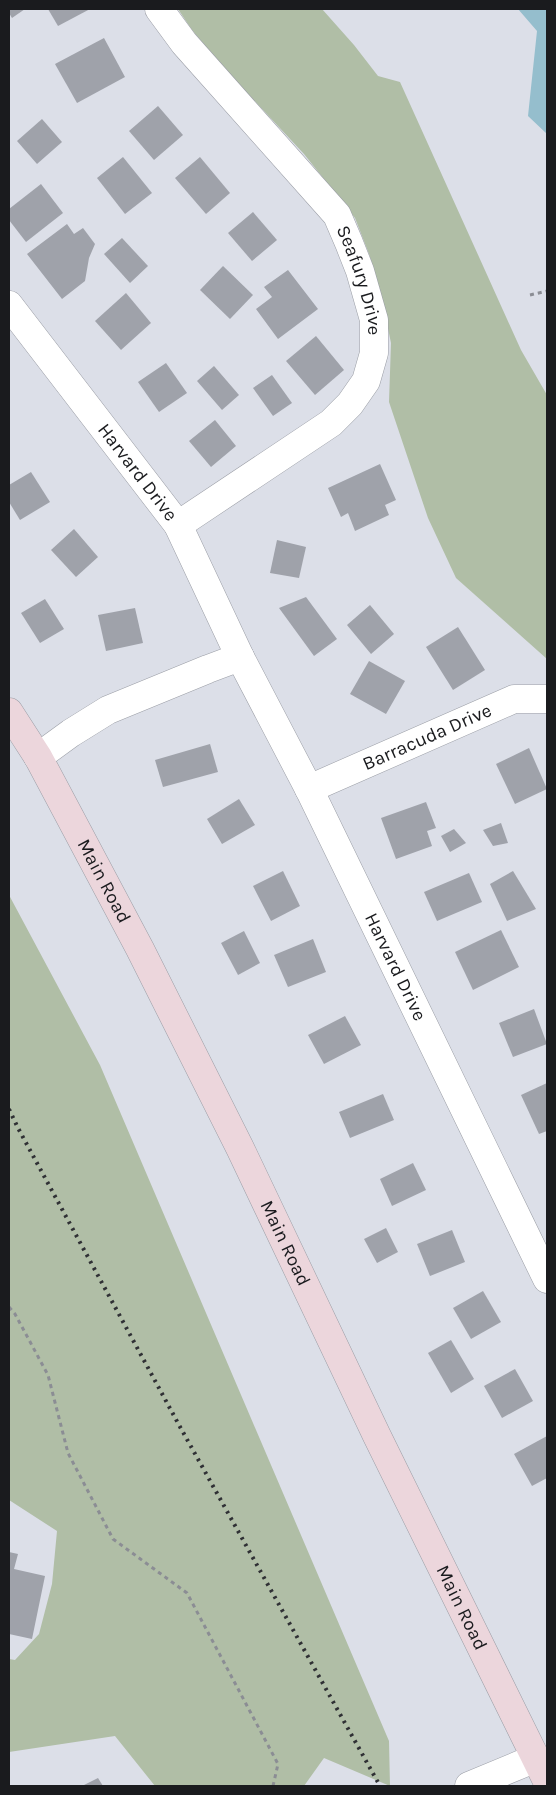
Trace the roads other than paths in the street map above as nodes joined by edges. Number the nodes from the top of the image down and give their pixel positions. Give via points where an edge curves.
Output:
1 (159, 9) edge
2 (9, 305) edge
3 (178, 525) junction
4 (240, 657) junction
5 (547, 699) edge
6 (9, 712) edge
7 (38, 757) junction
8 (309, 789) junction
9 (547, 1279) edge
10 (542, 1769) edge
11 (469, 1786) edge

1 - 3 street, Seafury Drive via 184,43 337,215 360,271 374,320 374,353 366,381 350,404 331,423
2 - 3 street, Harvard Drive
3 - 4 street, Harvard Drive
4 - 7 street via 108,710
4 - 8 street, Harvard Drive
5 - 8 street, Barracuda Drive via 514,699
6 - 7 main road, Main Road
7 - 10 main road, Main Road via 140,948 240,1148 377,1436
8 - 9 street, Harvard Drive
10 - 11 street

